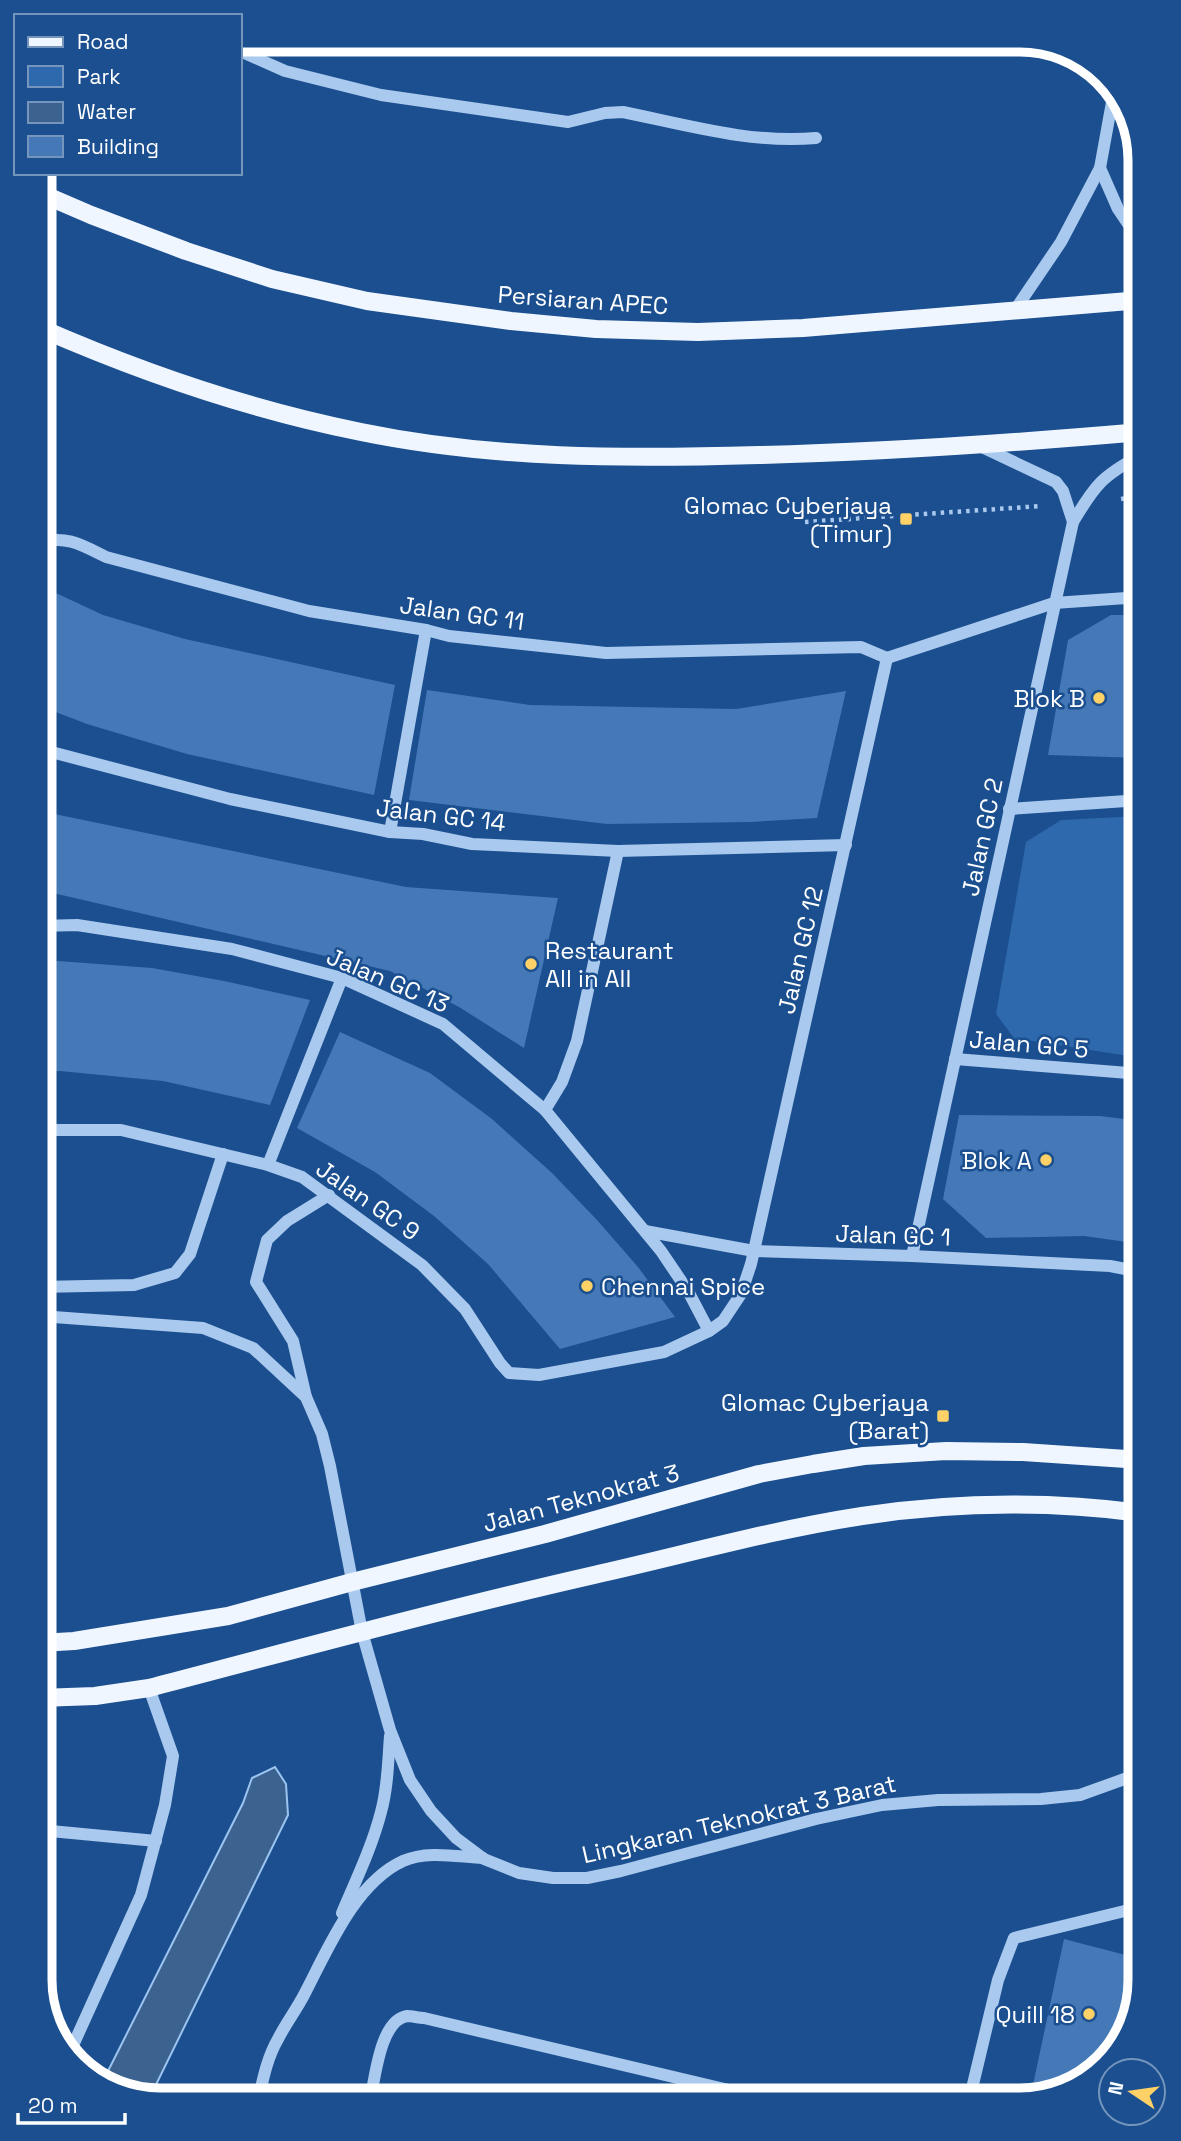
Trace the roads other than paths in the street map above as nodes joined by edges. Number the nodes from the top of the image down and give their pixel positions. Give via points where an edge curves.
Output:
1 (242, 52) edge
2 (1112, 103) edge
3 (816, 138) dead end
4 (1100, 168) junction
5 (53, 198) edge
6 (1128, 224) edge
7 (1128, 301) edge
8 (1015, 310) junction
9 (53, 333) edge
10 (1128, 433) edge
11 (980, 446) junction
12 (1128, 462) edge
13 (1073, 522) junction
14 (53, 538) edge
15 (1128, 598) edge
16 (1054, 603) junction
17 (426, 630) junction
18 (887, 658) junction
19 (53, 753) edge
20 (1128, 801) edge
21 (1009, 809) junction
22 (390, 831) junction
23 (846, 845) junction
24 (618, 851) junction
25 (53, 926) edge
26 (342, 978) junction
27 (955, 1059) junction
28 (1128, 1073) edge
29 (545, 1110) junction
30 (52, 1130) edge
31 (223, 1154) junction
32 (268, 1165) junction
33 (329, 1195) junction
34 (645, 1231) junction
35 (754, 1251) junction
36 (912, 1255) junction
37 (1128, 1269) edge
38 (52, 1287) edge
39 (52, 1317) edge
40 (709, 1331) junction
41 (538, 1376) joint
42 (306, 1397) junction
43 (1128, 1459) edge
44 (1128, 1511) edge
45 (352, 1582) junction
46 (362, 1632) junction
47 (52, 1642) edge
48 (149, 1688) junction
49 (52, 1698) edge
50 (390, 1730) junction
51 (1128, 1778) edge
52 (52, 1831) edge
53 (156, 1841) junction
54 (484, 1858) junction
55 (1128, 1911) edge
56 (326, 1952) junction
57 (74, 2044) edge
58 (261, 2088) edge
59 (373, 2088) edge
60 (720, 2088) edge
61 (973, 2088) edge

1 - 3 street via 285,71 381,95 568,122 624,112 750,137
2 - 4 street
4 - 6 street
4 - 8 street via 1061,242
5 - 8 main road, Persiaran APEC via 186,251 272,279 367,301 511,321 698,332
7 - 8 main road, Persiaran APEC
9 - 11 main road via 148,372 263,409 445,446 542,455 666,458
10 - 11 main road
11 - 13 street via 1048,477 1063,491
12 - 13 street, Jalan GC 2 via 1112,471
13 - 16 street, Jalan GC 2
14 - 17 street, Jalan GC 11 via 75,541 106,557 309,611
15 - 16 street
16 - 18 street
16 - 21 street, Jalan GC 2
17 - 18 street, Jalan GC 11 via 606,653 861,647
17 - 22 street
18 - 23 street, Jalan GC 12
19 - 22 street, Jalan GC 14 via 230,799
20 - 21 street
21 - 27 street, Jalan GC 2
22 - 24 street, Jalan GC 14 via 472,844
23 - 24 street, Jalan GC 14
23 - 35 street, Jalan GC 12
24 - 29 street via 577,1041 562,1082
25 - 26 street, Jalan GC 13 via 77,925 232,949
26 - 29 street, Jalan GC 13 via 443,1024
26 - 32 street
27 - 28 street, Jalan GC 5
27 - 36 street, Jalan GC 2
29 - 34 street, Jalan GC 13
30 - 31 street, Jalan GC 9 via 121,1130
31 - 32 street, Jalan GC 9
31 - 38 street via 190,1254 175,1273 134,1285
32 - 33 street, Jalan GC 9 via 302,1177
33 - 41 street, Jalan GC 9 via 422,1265 465,1310 509,1373
33 - 42 street via 287,1221 267,1240 256,1282 293,1341
34 - 35 street, Jalan GC 1
34 - 40 street, Jalan GC 13 via 688,1291
35 - 36 street, Jalan GC 1
35 - 40 street, Jalan GC 12 via 731,1312
36 - 37 street, Jalan GC 1
39 - 42 street via 203,1328 253,1348
40 - 41 street, Jalan GC 12 via 664,1352
42 - 45 street, Lingkaran Teknokrat 3 Barat via 331,1466
43 - 45 main road, Jalan Teknokrat 3 via 946,1451 852,1458 759,1474
44 - 46 main road via 1011,1505 862,1516 498,1596
45 - 46 street, Lingkaran Teknokrat 3 Barat
45 - 47 main road, Jalan Teknokrat 3 via 228,1616
46 - 48 main road
46 - 50 street, Lingkaran Teknokrat 3 Barat
48 - 49 main road
48 - 53 street via 173,1756
50 - 54 street, Lingkaran Teknokrat 3 Barat via 410,1780 431,1811 456,1838
50 - 56 street via 382,1811
51 - 54 street, Lingkaran Teknokrat 3 Barat via 1080,1795 882,1805 587,1878 519,1873
52 - 53 street
53 - 57 street via 141,1895
54 - 56 street via 431,1855 405,1860 366,1891
55 - 61 street via 1014,1937 998,1980
56 - 58 street via 277,2041
59 - 60 street via 384,2037 394,2021 407,2016

